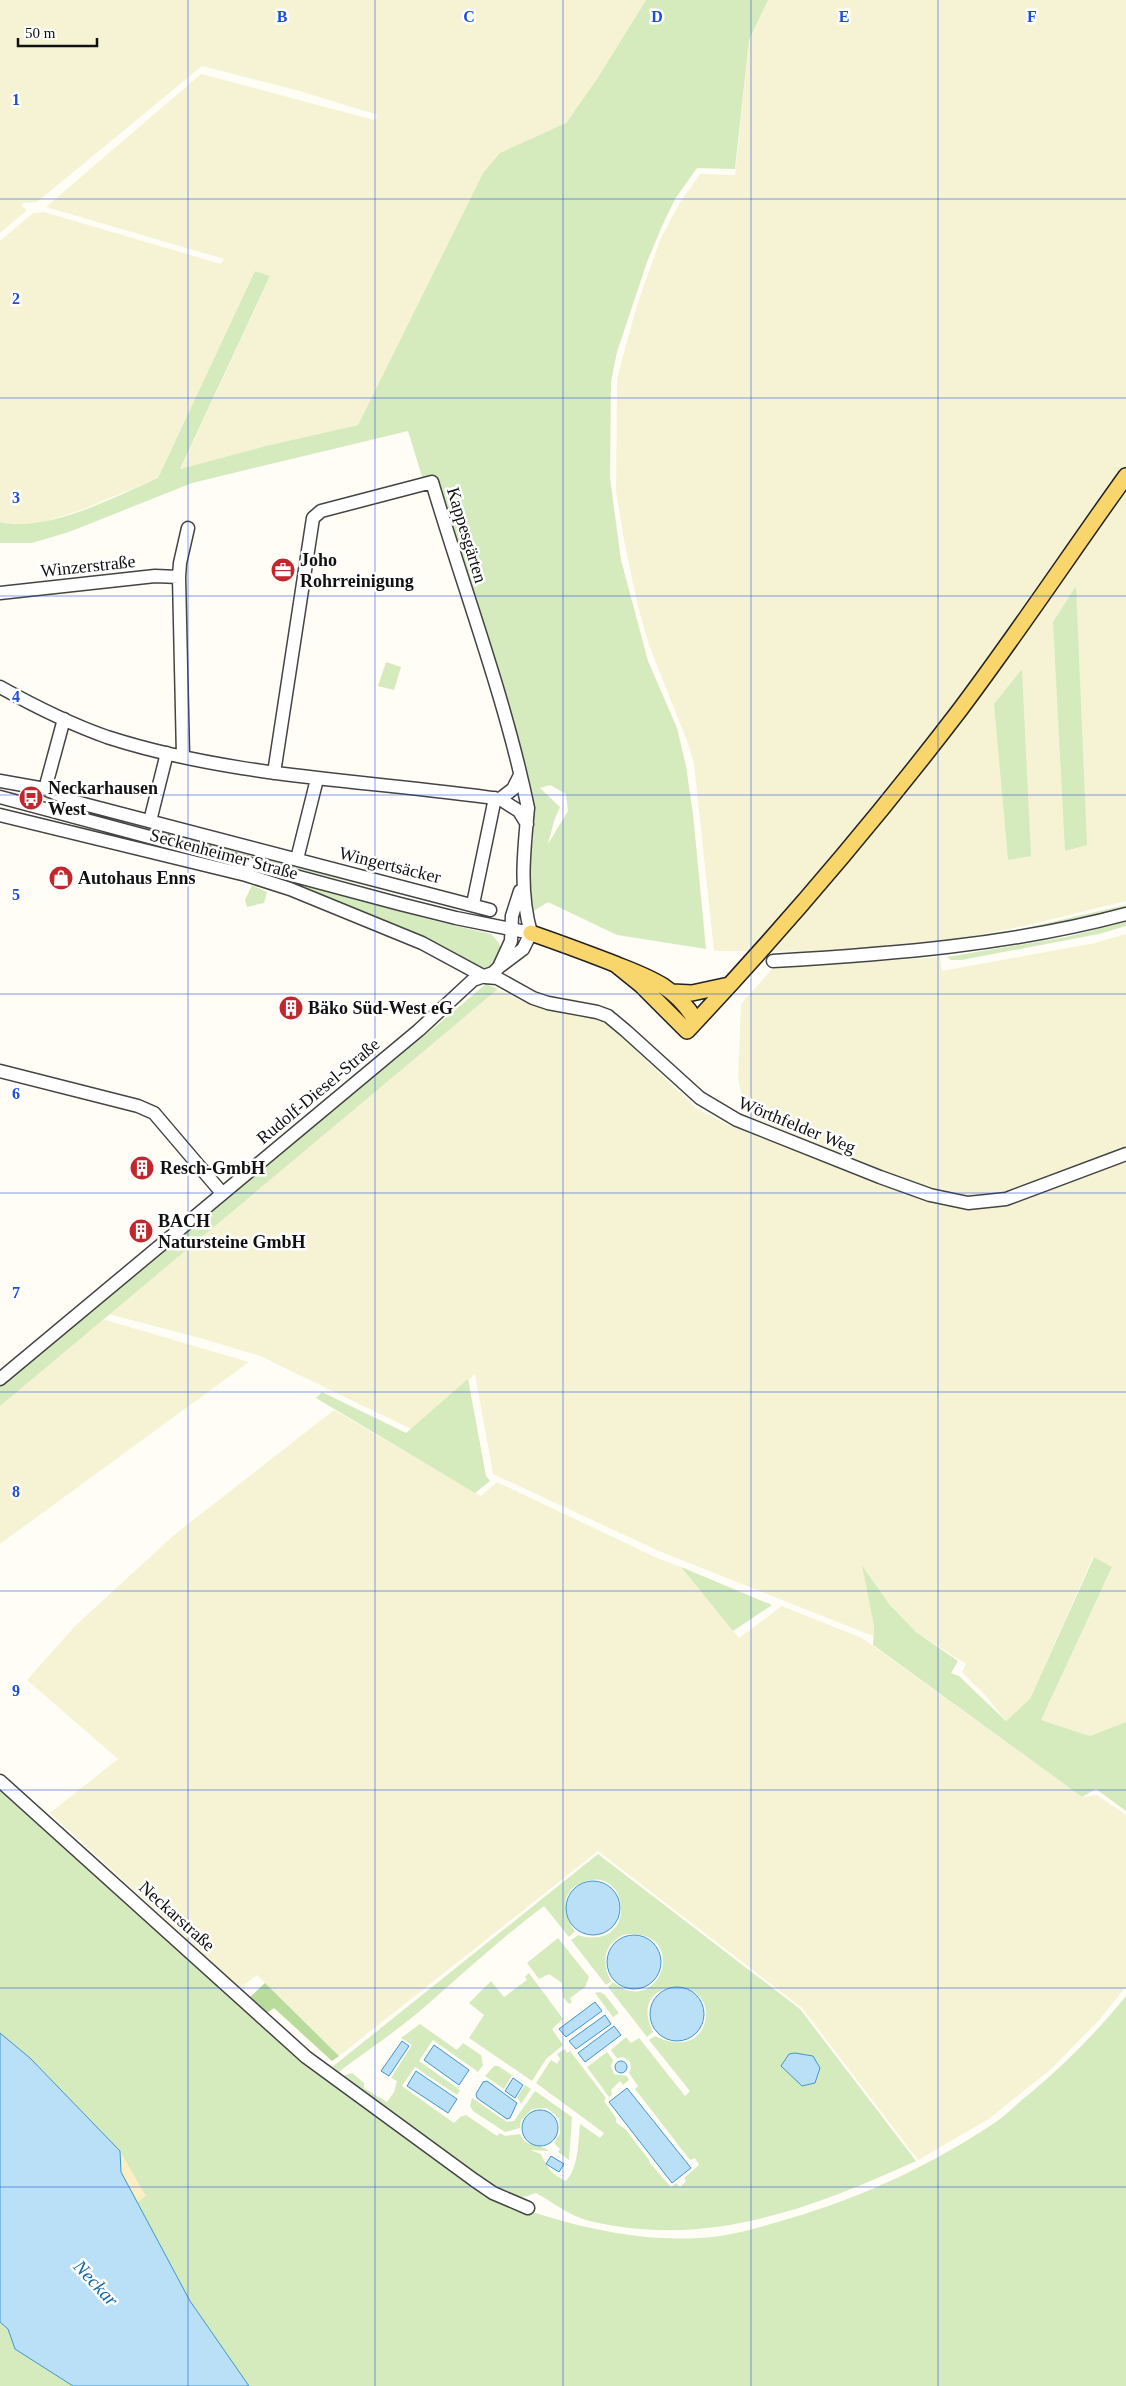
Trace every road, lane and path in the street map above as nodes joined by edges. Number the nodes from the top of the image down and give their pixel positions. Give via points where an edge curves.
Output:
1 (1126, 476) edge
2 (188, 528) dead end
3 (179, 577) junction
4 (0, 593) edge
5 (0, 687) edge
6 (64, 719) junction
7 (167, 753) junction
8 (183, 756) junction
9 (274, 773) junction
10 (520, 775) junction
11 (317, 779) junction
12 (0, 781) edge
13 (45, 789) junction
14 (0, 797) edge
15 (497, 799) junction
16 (0, 815) edge
17 (150, 821) junction
18 (527, 824) junction
19 (298, 859) junction
20 (522, 884) junction
21 (473, 904) junction
22 (490, 910) dead end
23 (1126, 914) edge
24 (511, 929) junction
25 (531, 934) junction
26 (773, 961) dead end
27 (615, 964) junction
28 (499, 967) junction
29 (485, 977) junction
30 (729, 985) junction
31 (672, 992) junction
32 (691, 1026) junction
33 (0, 1071) edge
34 (1126, 1154) edge
35 (222, 1193) junction
36 (0, 1379) edge
37 (0, 1781) edge
38 (528, 2208) dead end

1 - 30 main road via 1011,641 909,775 839,861
2 - 3 street
3 - 4 street, Winzerstraße via 155,576
3 - 8 street
5 - 6 street
6 - 7 street via 105,736
6 - 13 street
7 - 8 street
7 - 17 street
8 - 9 street
9 - 10 street, Kappesgärten via 313,518 321,511 432,482
9 - 11 street
10 - 15 street via 513,789
10 - 18 street, Kappesgärten via 528,808
11 - 15 street
11 - 19 street
12 - 13 street, Wingertsäcker
13 - 17 street, Wingertsäcker via 76,802
14 - 24 street via 400,904
15 - 18 street via 519,812
15 - 21 street
16 - 29 street, Seckenheimer Straße via 236,872 290,889 422,943
17 - 19 street, Wingertsäcker
18 - 20 street, Kappesgärten
19 - 21 street, Wingertsäcker
20 - 24 street, Kappesgärten
20 - 25 street, Kappesgärten via 524,910
21 - 22 street, Wingertsäcker
23 - 26 street via 1025,937 942,949
24 - 25 street
24 - 28 street via 511,940
25 - 27 main road
25 - 28 street, Rudolf-Diesel-Straße via 523,949
27 - 31 main road via 645,975
27 - 32 main road
28 - 29 street, Rudolf-Diesel-Straße
29 - 34 street, Wörthfelder Weg via 497,978 548,1003 608,1016 715,1109 930,1195 968,1203 1006,1199
29 - 35 street, Rudolf-Diesel-Straße via 473,980 418,1030
30 - 31 main road via 692,993
30 - 32 main road
31 - 32 main road via 687,1005
33 - 35 street via 138,1106 154,1113
35 - 36 street, Rudolf-Diesel-Straße
37 - 38 street, Neckarstraße via 306,2057 480,2184

